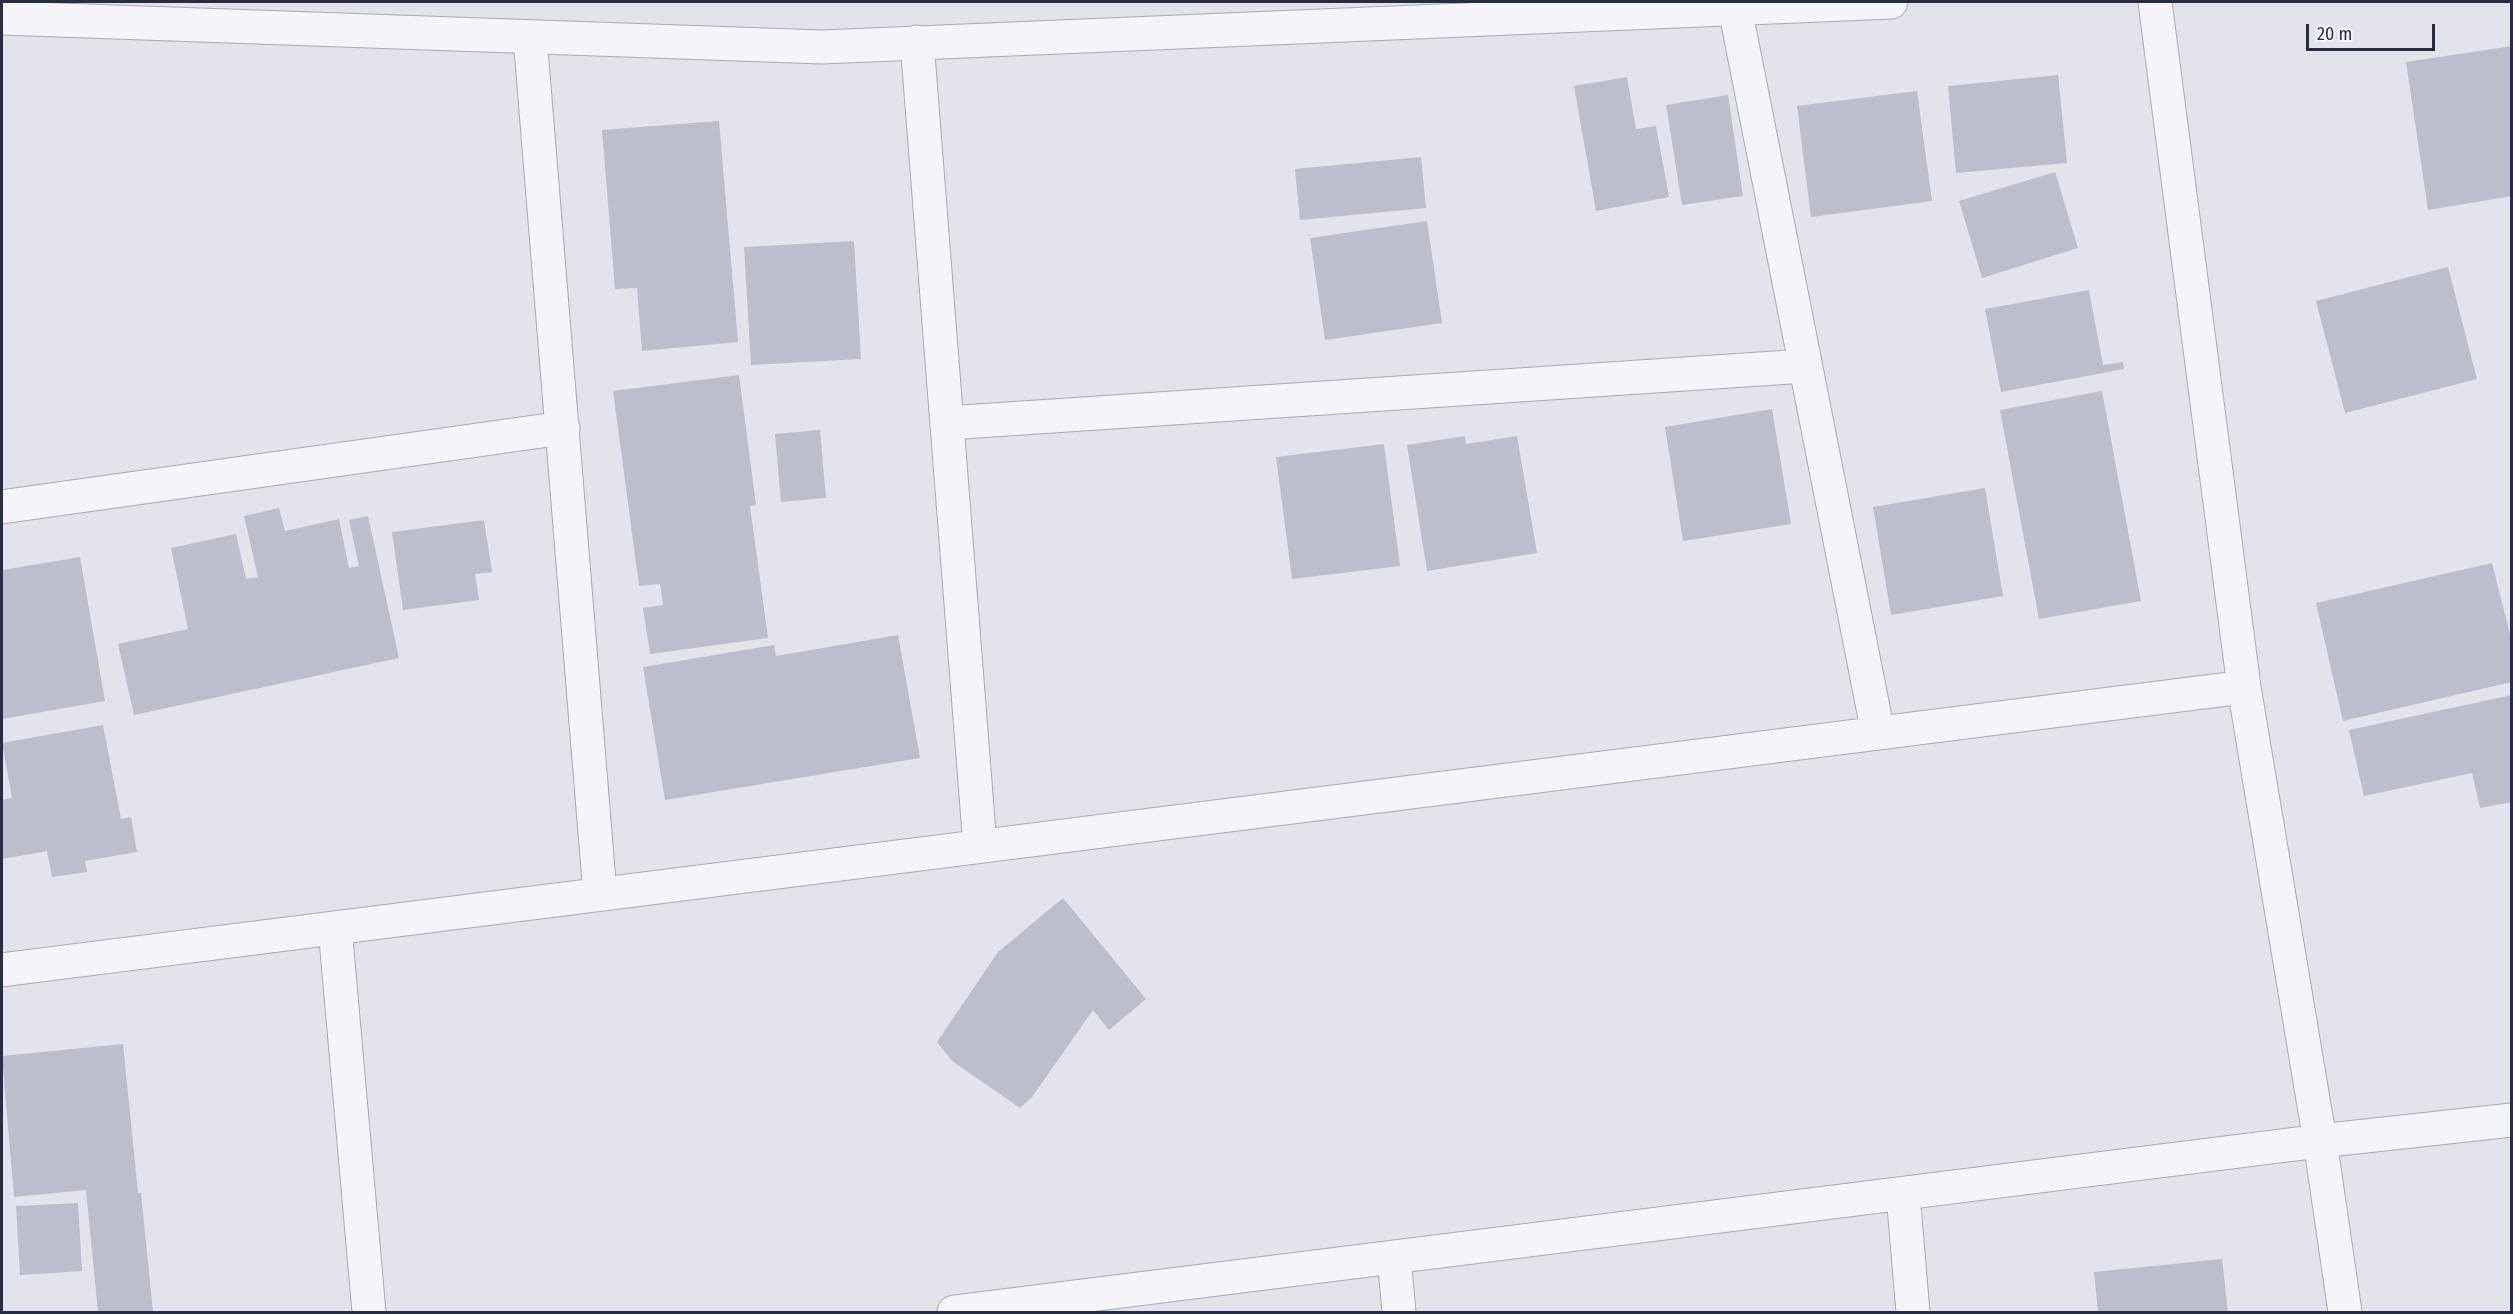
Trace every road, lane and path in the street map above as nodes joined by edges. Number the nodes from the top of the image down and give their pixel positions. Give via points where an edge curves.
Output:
1 (1891, 2) edge
2 (2155, 2) edge
3 (1735, 8) junction
4 (307, 15) edge
5 (2, 18) edge
6 (530, 37) junction
7 (917, 42) junction
8 (1805, 366) junction
9 (947, 423) junction
10 (562, 428) junction
11 (2, 507) edge
12 (2244, 687) junction
13 (1878, 733) junction
14 (980, 846) junction
15 (600, 894) junction
16 (335, 928) junction
17 (2, 970) edge
18 (2511, 1120) edge
19 (2320, 1141) junction
20 (1903, 1194) junction
21 (1394, 1257) junction
22 (369, 1312) edge
23 (954, 1312) edge
24 (1398, 1312) edge
25 (1913, 1312) edge
26 (2345, 1312) edge

1 - 3 street
2 - 12 street
3 - 7 street
3 - 8 street
4 - 5 street
4 - 6 street
6 - 7 street via 822,47
6 - 10 street
7 - 9 street
8 - 9 street
8 - 13 street
9 - 14 street
10 - 11 street
10 - 15 street
12 - 13 street
12 - 19 street
13 - 14 street
14 - 15 street
15 - 16 street
16 - 17 street
16 - 22 street
18 - 19 street
19 - 20 street
19 - 26 street
20 - 21 street
20 - 25 street
21 - 23 street
21 - 24 street

